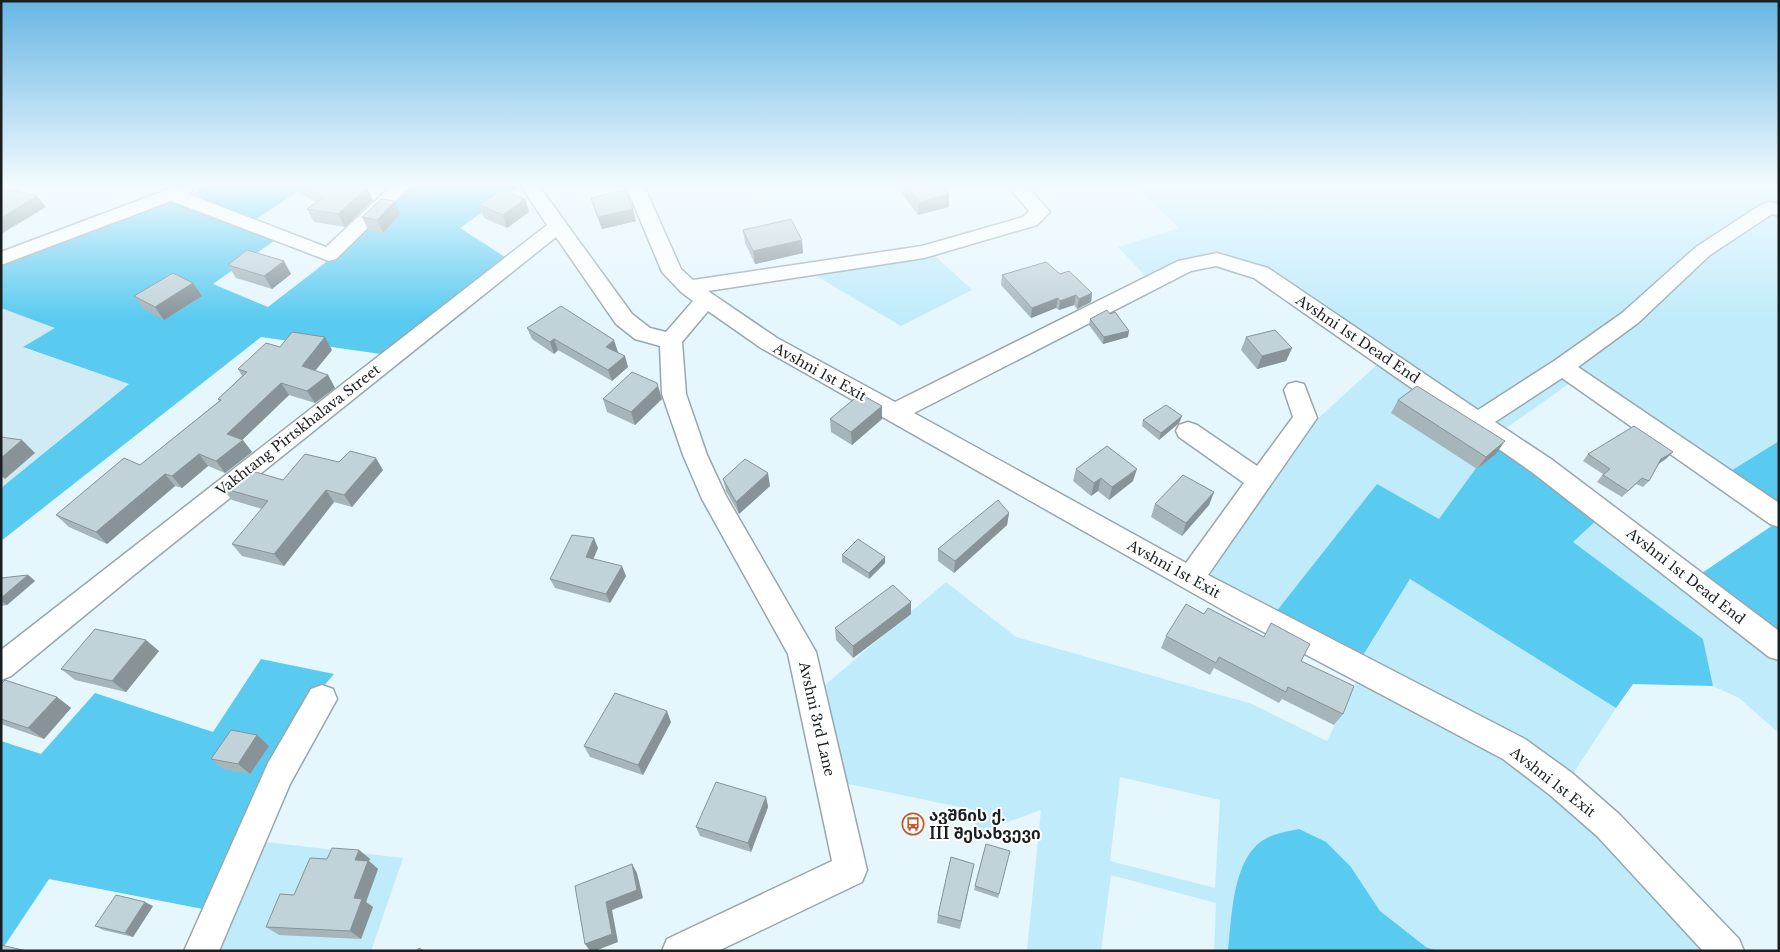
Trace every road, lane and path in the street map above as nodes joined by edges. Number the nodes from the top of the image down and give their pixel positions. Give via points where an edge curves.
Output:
1 (75, 230) edge
2 (265, 230) edge
3 (355, 230) edge
4 (552, 230) edge
5 (561, 230) edge
6 (654, 230) edge
7 (995, 230) edge
8 (1735, 230) edge
9 (1, 259) edge
10 (697, 294) junction
11 (671, 341) junction
12 (1562, 367) junction
13 (1296, 390) dead end
14 (894, 413) junction
15 (1478, 421) junction
16 (1188, 431) dead end
17 (1260, 481) junction
18 (1779, 517) edge
19 (1190, 578) junction
20 (1779, 648) edge
21 (1, 667) edge
22 (322, 699) dead end
23 (202, 951) edge
24 (679, 951) edge
25 (1727, 951) edge

1 - 9 street
2 - 3 street via 329,255
4 - 21 street, Vakhtang Pirtskhalava Street
5 - 11 street via 624,319 644,334
6 - 10 street, Avshni 1st Exit via 672,272
7 - 10 street via 924,252
8 - 12 street via 1702,252 1630,318
10 - 11 street
10 - 14 street, Avshni 1st Exit via 769,343
11 - 24 street, Avshni 3rd Lane via 674,394 695,455 715,500 802,652 850,870
12 - 15 street
12 - 18 street
13 - 17 street via 1305,418
14 - 15 street, Avshni 1st Dead End via 1185,266 1217,259 1261,273
14 - 19 street, Avshni 1st Exit
15 - 20 street, Avshni 1st Dead End via 1542,466
16 - 17 street
17 - 19 street
19 - 25 street, Avshni 1st Exit via 1514,749 1561,784 1608,826
22 - 23 street via 279,774

